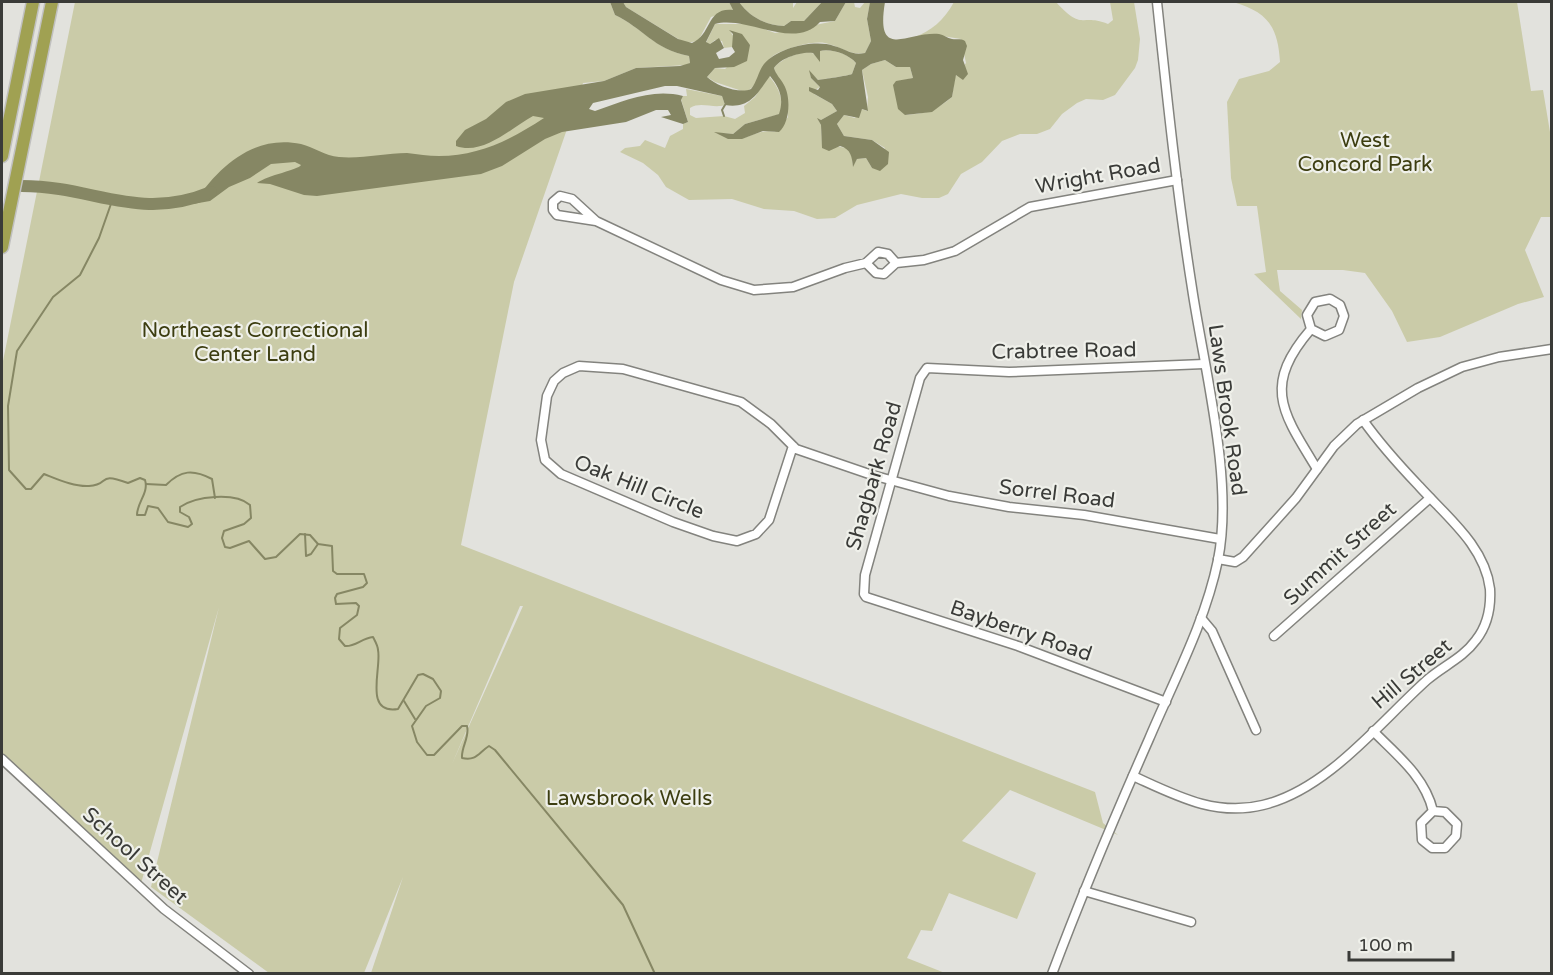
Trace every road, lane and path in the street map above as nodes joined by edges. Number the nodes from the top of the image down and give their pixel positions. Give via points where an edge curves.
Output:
1 (33, 2) edge
2 (52, 2) edge
3 (1157, 2) edge
4 (2, 156) edge
5 (1177, 180) junction
6 (596, 221) junction
7 (2, 247) edge
8 (866, 263) junction
9 (896, 263) junction
10 (1311, 329) junction
11 (1551, 349) edge
12 (1204, 364) junction
13 (926, 370) joint
14 (1363, 420) junction
15 (793, 446) junction
16 (1317, 469) junction
17 (891, 480) junction
18 (1430, 498) junction
19 (1220, 539) junction
20 (1218, 559) junction
21 (864, 594) joint
22 (1202, 618) junction
23 (1274, 636) dead end
24 (1166, 702) junction
25 (1256, 730) dead end
26 (1373, 731) junction
27 (2, 759) edge
28 (1133, 776) junction
29 (1433, 811) junction
30 (1084, 891) junction
31 (1191, 922) dead end
32 (249, 974) edge
33 (1052, 974) edge

1 - 4 highway
2 - 7 highway
3 - 5 street, Laws Brook Road
5 - 9 street, Wright Road via 1041,203 1020,211 955,251
5 - 12 street, Laws Brook Road
6 - 6 street, Wright Road via 572,199 560,196 553,202 557,215
6 - 8 street, Wright Road via 721,280 754,290 783,289
8 - 9 street, Wright Road via 876,273 884,274
8 - 9 street, Wright Road via 882,251
10 - 10 street via 1321,335 1336,333 1344,320 1340,305 1330,299 1315,302 1307,315
10 - 16 street via 1288,360 1282,392 1286,415
11 - 14 street via 1462,367
12 - 13 street, Crabtree Road via 1009,372 944,367
12 - 19 street, Laws Brook Road via 1222,484
13 - 17 street, Shagbark Road via 920,378
14 - 16 street via 1345,434
14 - 18 street, Hill Street via 1383,448
15 - 15 street, Oak Hill Circle via 741,402 644,373 602,366 579,366 559,377 547,396 542,422 541,451 550,466 561,474 683,525 737,541 756,534 769,520
15 - 17 street, Oak Hill Circle via 823,460
16 - 20 street via 1243,557 1234,562
17 - 19 street, Sorrel Road via 989,504 1084,515
17 - 21 street, Shagbark Road via 864,575
18 - 23 street, Summit Street
18 - 26 street, Hill Street via 1469,541 1484,566 1490,591 1486,624 1467,651 1436,672
19 - 20 street, Laws Brook Road
20 - 22 street, Laws Brook Road
21 - 24 street, Bayberry Road via 880,603 1018,646
22 - 24 street, Laws Brook Road
22 - 25 street via 1212,631
24 - 28 street, Laws Brook Road
26 - 28 street, Hill Street via 1312,783 1262,806 1207,807
26 - 29 street via 1418,778
27 - 32 street, School Street via 164,909
28 - 30 street, Laws Brook Road
29 - 29 street via 1421,823 1420,836 1428,846 1445,848 1455,840 1456,824 1445,812
30 - 31 street
30 - 33 street, Laws Brook Road

